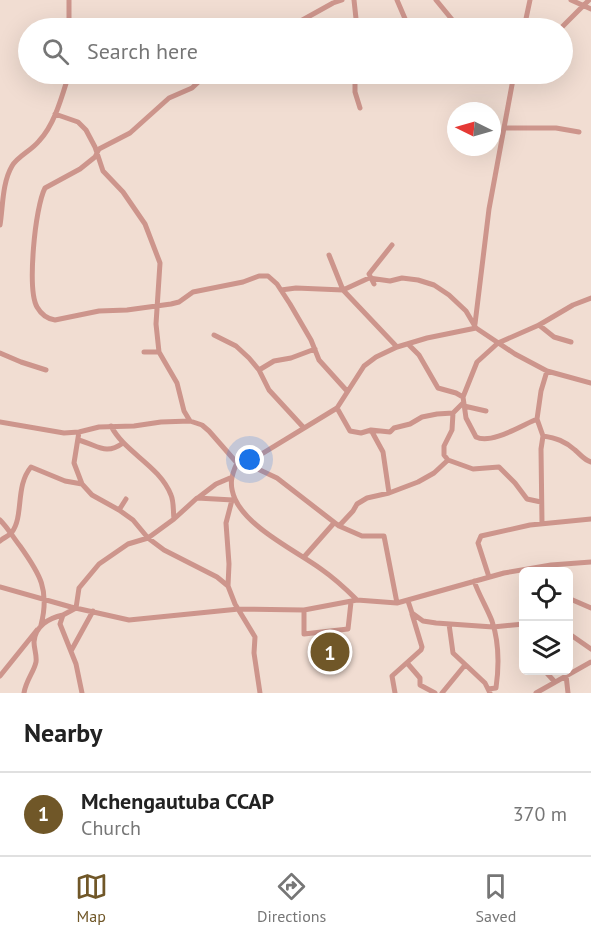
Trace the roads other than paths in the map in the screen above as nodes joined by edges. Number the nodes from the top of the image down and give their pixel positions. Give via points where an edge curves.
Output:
1 (69, 0) edge
2 (342, 0) edge
3 (354, 0) edge
4 (397, 0) edge
5 (436, 0) edge
6 (530, 0) edge
7 (571, 0) edge
8 (589, 0) edge
9 (583, 5) junction
10 (591, 9) edge
11 (69, 18) edge
12 (306, 18) edge
13 (356, 18) edge
14 (405, 18) edge
15 (451, 18) edge
16 (526, 18) edge
17 (571, 18) edge
18 (66, 84) edge
19 (196, 84) edge
20 (356, 84) edge
21 (512, 84) edge
22 (360, 108) dead end
23 (55, 114) junction
24 (505, 128) junction
25 (579, 132) dead end
26 (97, 153) junction
27 (3, 184) edge
28 (0, 225) edge
29 (392, 245) dead end
30 (329, 255) dead end
31 (369, 278) junction
32 (374, 284) dead end
33 (281, 290) junction
34 (343, 290) junction
35 (591, 298) edge
36 (156, 306) junction
37 (539, 325) junction
38 (475, 326) junction
39 (214, 336) dead end
40 (571, 342) dead end
41 (498, 343) junction
42 (408, 344) junction
43 (396, 347) junction
44 (315, 349) junction
45 (144, 352) dead end
46 (159, 352) junction
47 (0, 353) edge
48 (46, 370) dead end
49 (259, 370) junction
50 (547, 371) junction
51 (591, 383) edge
52 (347, 391) junction
53 (464, 402) junction
54 (337, 408) junction
55 (486, 411) dead end
56 (453, 413) junction
57 (537, 419) junction
58 (189, 421) junction
59 (0, 422) edge
60 (111, 426) junction
61 (304, 428) junction
62 (371, 430) junction
63 (79, 432) junction
64 (543, 436) junction
65 (78, 440) junction
66 (123, 443) junction
67 (448, 460) junction
68 (591, 462) edge
69 (237, 463) junction
70 (245, 463) junction
71 (230, 478) junction
72 (82, 484) junction
73 (389, 494) junction
74 (197, 498) junction
75 (126, 499) dead end
76 (234, 500) junction
77 (541, 502) junction
78 (119, 510) junction
79 (174, 519) junction
80 (591, 519) edge
81 (0, 520) edge
82 (542, 523) junction
83 (336, 524) junction
84 (11, 533) junction
85 (148, 538) junction
86 (0, 541) edge
87 (304, 557) junction
88 (591, 562) edge
89 (564, 563) junction
90 (564, 567) edge
91 (489, 577) junction
92 (474, 581) junction
93 (228, 586) junction
94 (0, 587) edge
95 (46, 600) junction
96 (408, 600) junction
97 (573, 600) edge
98 (354, 601) junction
99 (397, 603) junction
100 (76, 608) junction
101 (591, 608) edge
102 (239, 609) junction
103 (303, 610) junction
104 (93, 611) junction
105 (412, 613) junction
106 (63, 615) junction
107 (449, 624) junction
108 (519, 624) edge
109 (40, 627) junction
110 (493, 627) junction
111 (573, 636) edge
112 (591, 649) edge
113 (71, 651) junction
114 (591, 662) edge
115 (408, 664) junction
116 (465, 665) junction
117 (573, 671) edge
118 (549, 675) edge
119 (566, 675) joint
120 (0, 676) edge
121 (554, 681) junction
122 (489, 691) edge
123 (24, 693) edge
124 (82, 693) edge
125 (260, 693) edge
126 (395, 693) edge
127 (435, 693) edge
128 (442, 693) edge
129 (536, 693) edge
130 (568, 693) edge

1 - 11 street
2 - 12 street
3 - 13 street
4 - 14 street
5 - 15 street
6 - 16 street
7 - 9 street
8 - 9 street
9 - 10 street
9 - 17 street
18 - 23 street
19 - 26 street via 171,97 130,133
20 - 22 street
21 - 24 street
23 - 26 street via 81,124
23 - 27 street via 40,141 12,167
24 - 25 street
24 - 38 street via 489,209
26 - 36 street via 104,171 141,216 157,253 160,284
26 - 36 street via 42,193 32,280 36,307 55,320
27 - 28 street
29 - 31 street
30 - 34 street
31 - 32 street
31 - 34 street
31 - 38 street via 408,278 434,285 458,302
33 - 34 street
33 - 36 street via 269,277 259,276
33 - 44 street
34 - 43 street
35 - 37 street
36 - 46 street
37 - 40 street
37 - 41 street
38 - 41 street
38 - 42 street
39 - 49 street via 240,349
41 - 50 street
41 - 53 street via 475,365
42 - 43 street
42 - 53 street via 438,388
43 - 52 street via 369,361
44 - 49 street via 274,361
44 - 52 street via 321,363
45 - 46 street
46 - 58 street via 177,383
47 - 48 street
49 - 61 street via 269,390
50 - 51 street
50 - 57 street
52 - 54 street
53 - 55 street
53 - 56 street
53 - 57 street via 466,418 474,434 483,440
54 - 61 street
54 - 62 street via 349,430
56 - 62 street via 422,417 390,432
56 - 67 street via 452,430 444,450
57 - 64 street
58 - 60 street
58 - 69 street via 209,431
59 - 63 street via 52,432
60 - 63 street
60 - 66 street
61 - 70 street
62 - 73 street via 383,452
63 - 65 street
64 - 68 street via 560,440
64 - 77 street
65 - 66 street via 107,451
65 - 72 street via 74,463
66 - 79 street via 148,464 169,491
67 - 73 street via 426,478
67 - 77 street via 476,469 499,467 527,499
69 - 70 street
69 - 71 street
70 - 83 street via 277,478
71 - 74 street
71 - 76 street
72 - 78 street via 92,495
72 - 84 street via 29,469
73 - 83 street via 367,498
74 - 76 street
74 - 79 street
75 - 78 street
76 - 87 street via 255,522
76 - 93 street via 226,523
77 - 82 street
78 - 85 street
79 - 85 street
80 - 82 street
81 - 84 street
82 - 91 street via 481,536 478,543
83 - 87 street
83 - 99 street via 362,536 384,536
84 - 86 street
84 - 95 street via 42,580
85 - 93 street
85 - 100 street via 128,544 99,564 79,588
87 - 98 street
88 - 89 street
89 - 90 street
89 - 91 street
91 - 92 street
92 - 96 street
92 - 110 street
93 - 102 street
94 - 95 street
95 - 100 street
95 - 109 street
96 - 99 street
96 - 105 street
97 - 101 street
98 - 99 street
98 - 103 street
98 - 103 street via 348,629 304,634
100 - 104 street
100 - 106 street
102 - 103 street
102 - 104 street via 129,620
102 - 125 street via 255,637
104 - 113 street
105 - 107 street via 429,623
105 - 115 street via 422,647
106 - 109 street
106 - 113 street via 60,628
107 - 110 street
107 - 116 street via 452,650
108 - 110 street
109 - 120 street
109 - 123 street via 35,639 35,665
110 - 122 street via 499,667 496,688
111 - 112 street
113 - 124 street
114 - 117 street
115 - 126 street via 392,676
115 - 127 street via 420,678 420,685
116 - 122 street
116 - 128 street
118 - 121 street
119 - 121 street
119 - 130 street
121 - 129 street

